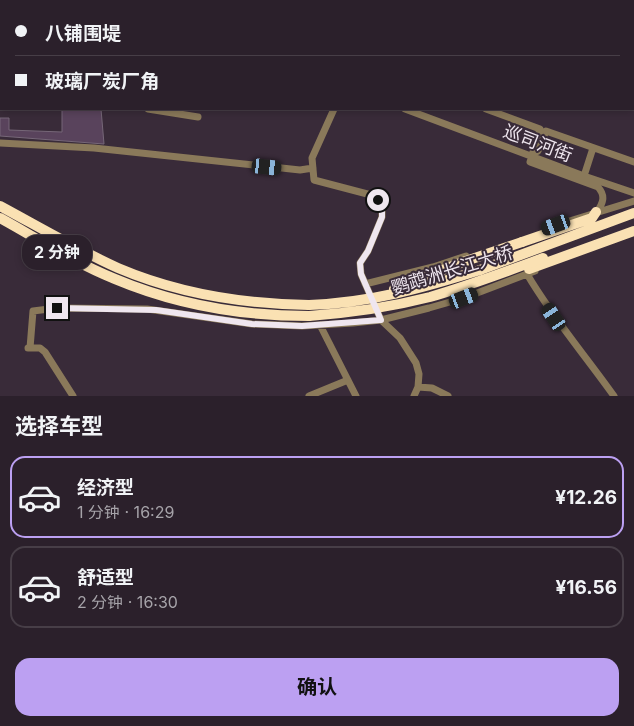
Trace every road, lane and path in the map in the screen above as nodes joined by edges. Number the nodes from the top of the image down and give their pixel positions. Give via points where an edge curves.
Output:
1 (173, 110) edge
2 (334, 110) edge
3 (408, 110) edge
4 (489, 110) edge
5 (198, 117) dead end
6 (0, 143) edge
7 (593, 148) junction
8 (532, 155) junction
9 (634, 162) edge
10 (313, 168) junction
11 (584, 176) junction
12 (634, 193) edge
13 (634, 200) edge
14 (0, 206) edge
15 (596, 212) junction
16 (634, 213) edge
17 (0, 218) edge
18 (634, 224) edge
19 (634, 233) edge
20 (528, 272) junction
21 (365, 284) junction
22 (364, 301) junction
23 (375, 308) junction
24 (381, 320) junction
25 (320, 325) junction
26 (348, 380) junction
27 (418, 387) junction
28 (73, 396) edge
29 (309, 396) edge
30 (356, 396) edge
31 (414, 396) edge
32 (448, 396) edge
33 (614, 396) edge

1 - 5 street
2 - 10 street via 312,158
3 - 8 street, 巡司河街
4 - 8 street via 540,129
6 - 10 street via 94,148 300,170
7 - 8 street via 546,131 538,152
7 - 9 street
7 - 11 street
8 - 11 street, 巡司河街
8 - 15 street via 530,162 598,187 604,198
10 - 21 street via 314,180 375,196 378,200 382,217 360,263
11 - 12 street, 巡司河街
13 - 15 street
14 - 22 highway, 鹦鹉洲长江大桥, bridge via 120,268 186,290 278,304
15 - 21 street via 433,267
15 - 22 highway, bridge via 592,218 463,262
16 - 22 highway, 鹦鹉洲长江大桥, bridge via 480,270
17 - 23 highway, 鹦鹉洲长江大桥, bridge via 115,279 184,302 279,316 337,314
18 - 23 highway, 鹦鹉洲长江大桥, bridge via 474,283 430,297
19 - 20 highway
20 - 23 highway, bridge via 420,305
20 - 24 street via 464,298
20 - 33 street via 554,317
21 - 24 street
24 - 25 street
24 - 27 street via 400,338 416,363
25 - 26 street
25 - 28 street via 252,324 147,309 57,308 33,312 29,348 40,348 45,352
26 - 29 street
26 - 30 street
27 - 31 street
27 - 32 street via 432,388

